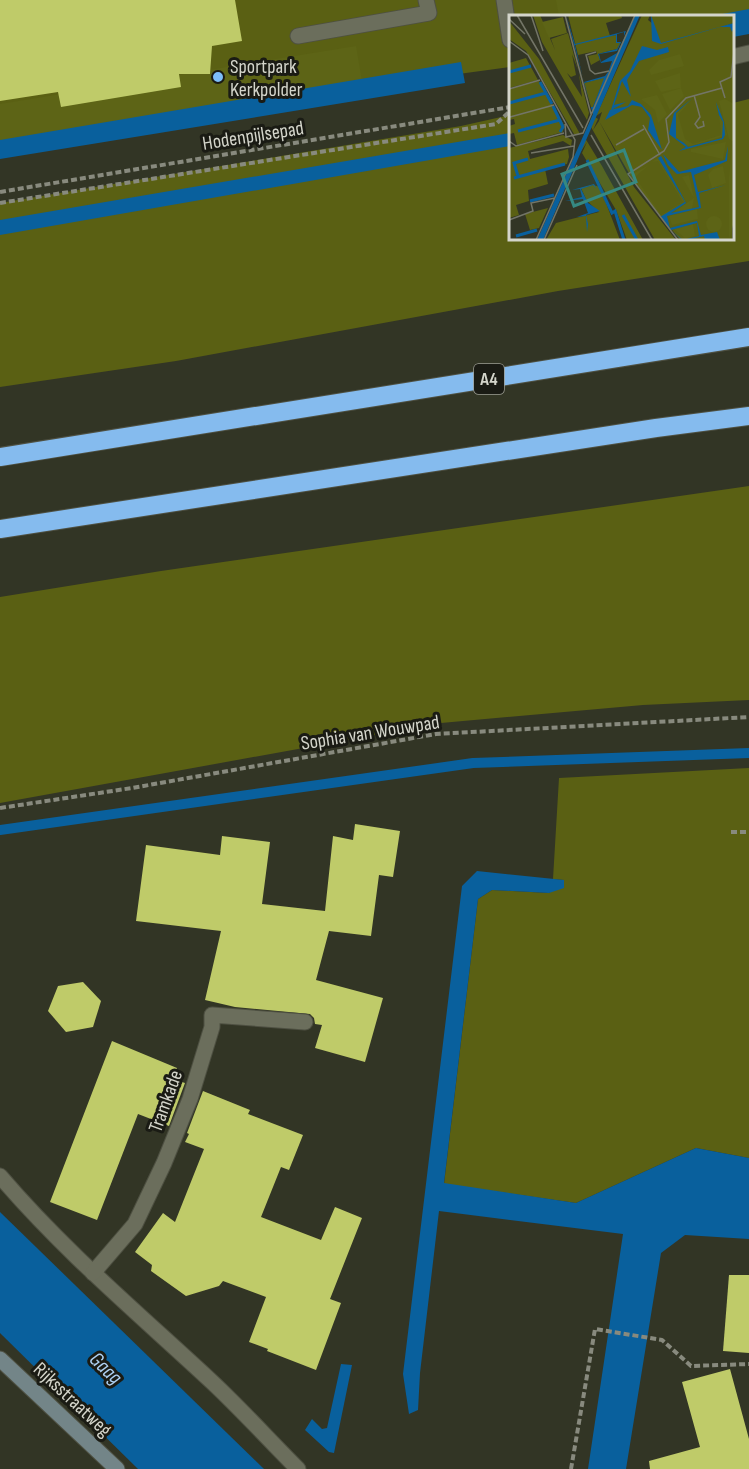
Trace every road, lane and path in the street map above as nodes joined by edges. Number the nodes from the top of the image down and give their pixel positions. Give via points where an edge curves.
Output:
1 (426, 0) edge
2 (504, 0) edge
3 (509, 33) edge
4 (298, 36) dead end
5 (749, 53) edge
6 (734, 57) edge
7 (509, 109) edge
8 (509, 110) edge
9 (0, 192) edge
10 (0, 203) edge
11 (749, 337) edge
12 (749, 416) edge
13 (0, 457) edge
14 (0, 529) edge
15 (749, 717) edge
16 (0, 808) edge
17 (731, 832) dead end
18 (749, 832) edge
19 (305, 1022) dead end
20 (0, 1176) edge
21 (93, 1273) junction
22 (0, 1359) edge
23 (749, 1364) edge
24 (116, 1469) edge
25 (298, 1469) edge
26 (572, 1469) edge

1 - 4 street via 429,13
2 - 3 street
5 - 6 street
7 - 9 path, Hodenpijlsepad
8 - 10 path via 496,124
11 - 13 highway, A4
12 - 14 highway
15 - 16 path, Sophia van Wouwpad via 436,734
17 - 18 path
19 - 21 street, Tramkade via 212,1015 212,1027 190,1099 164,1163 135,1224
20 - 21 street
21 - 25 street via 213,1382
22 - 24 main road, Rijksstraatweg
23 - 26 path via 691,1366 662,1340 595,1329

